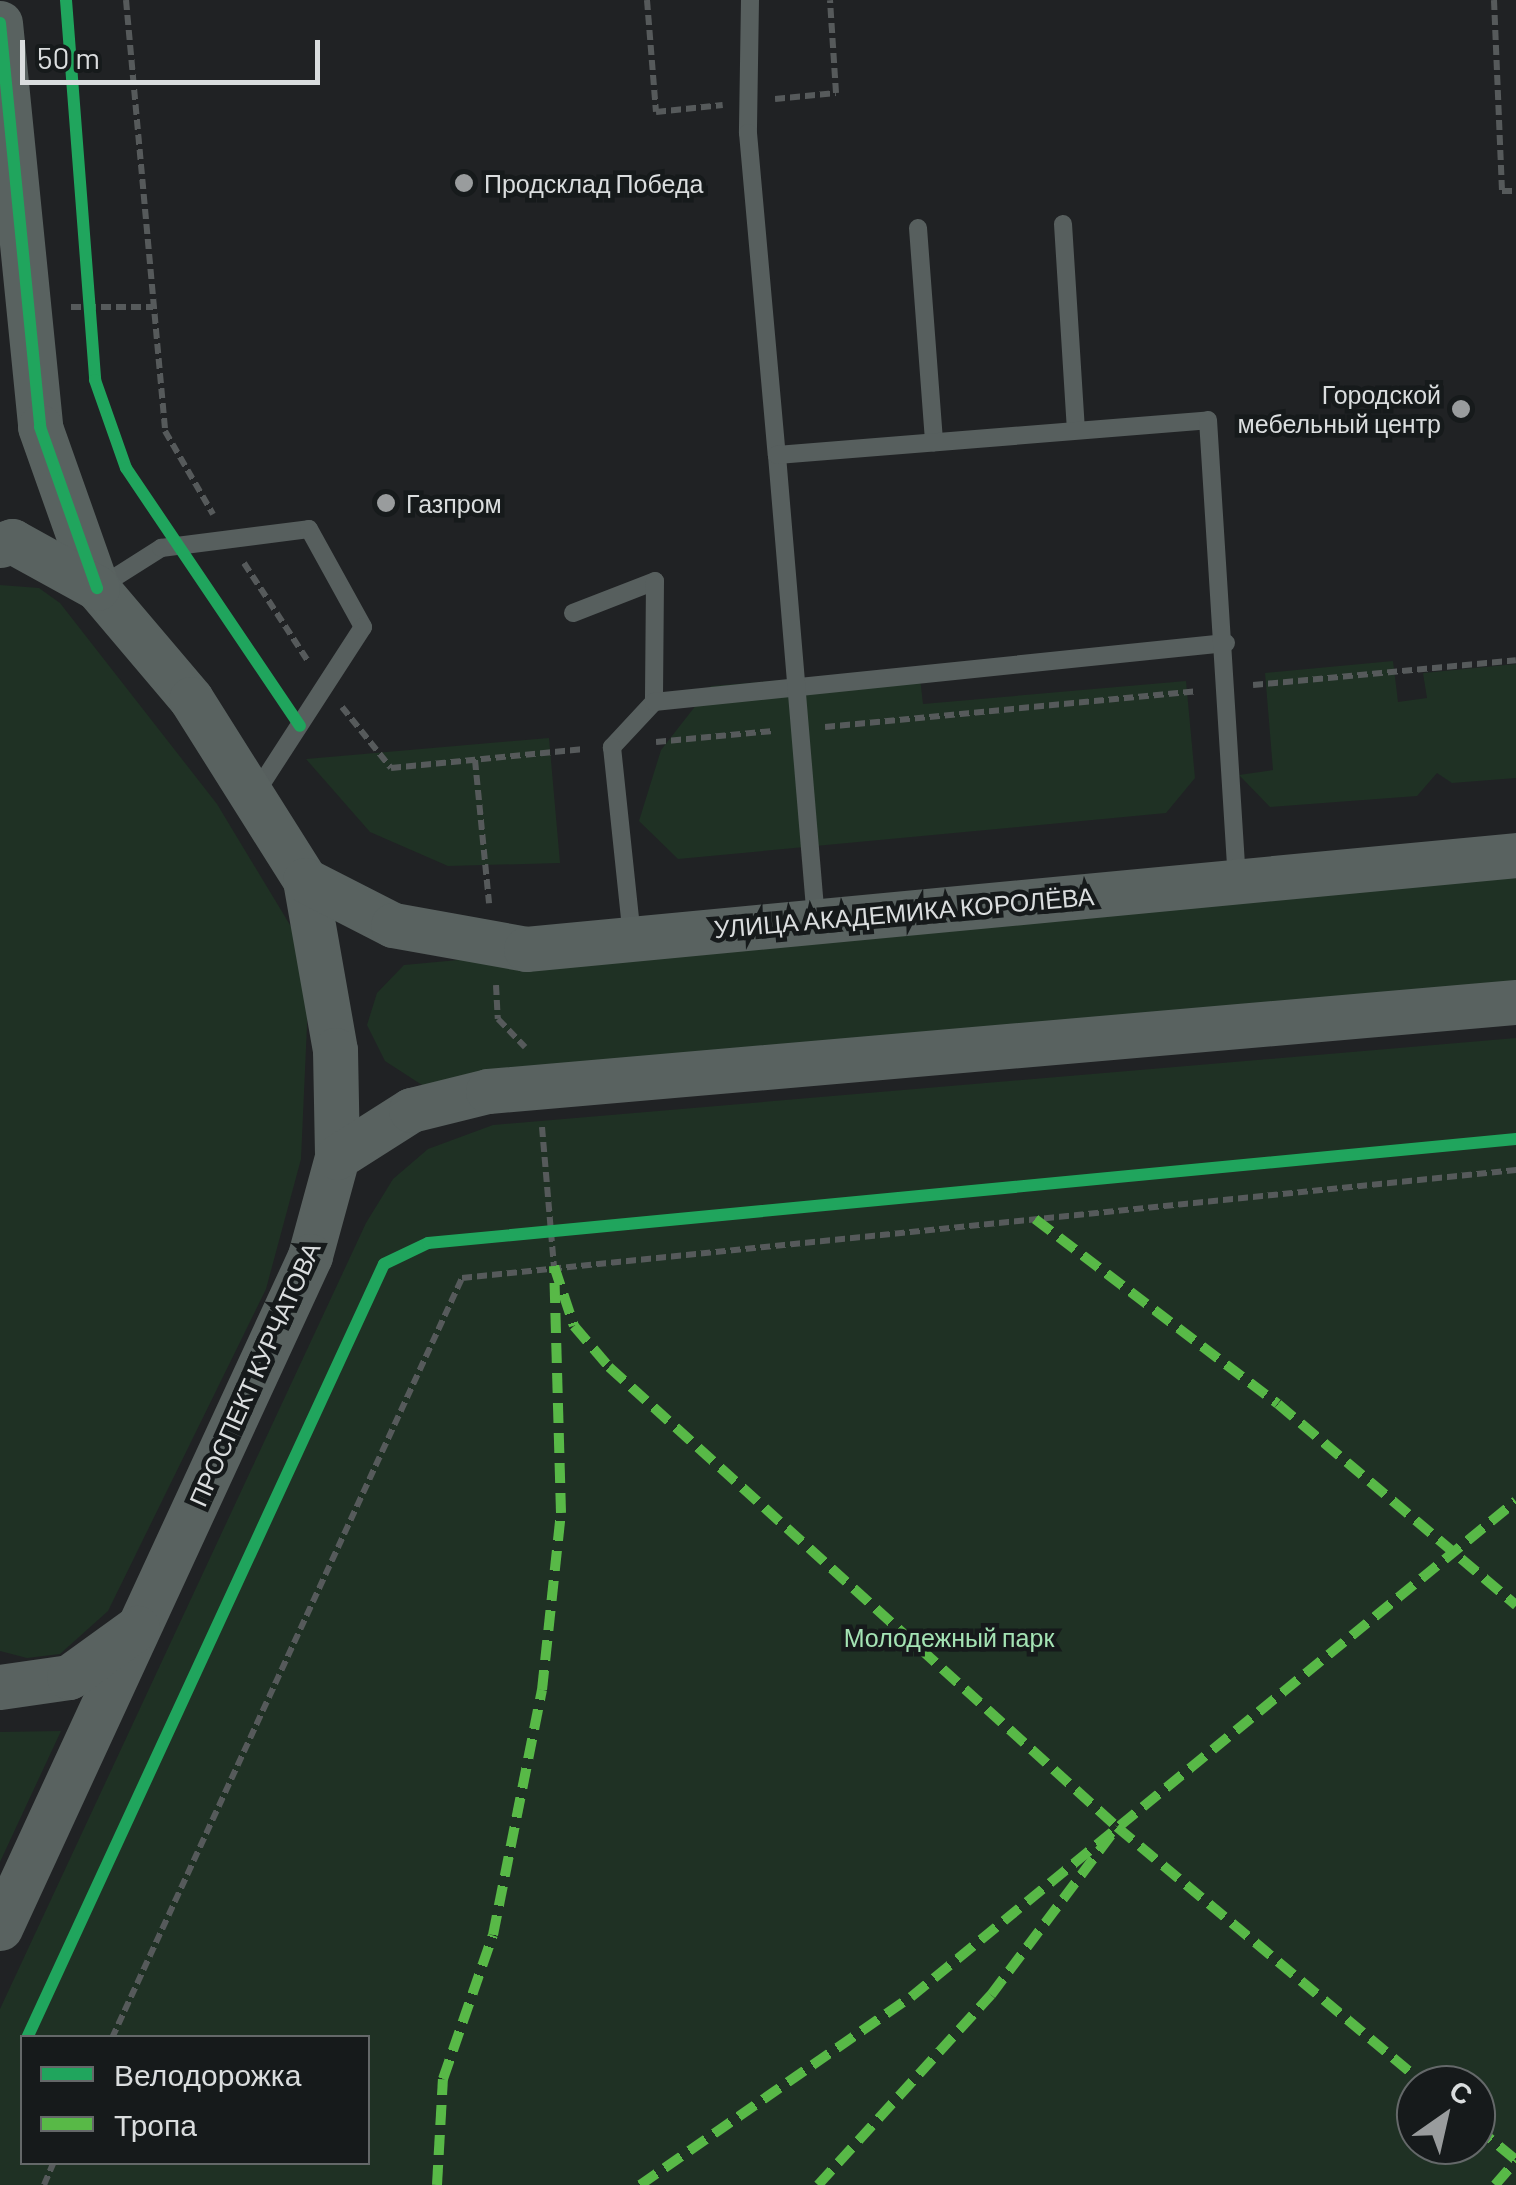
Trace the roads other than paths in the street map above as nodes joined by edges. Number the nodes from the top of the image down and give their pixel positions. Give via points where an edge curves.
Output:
1 (750, 0) edge
2 (0, 23) edge
3 (1062, 224) dead end
4 (918, 228) dead end
5 (1076, 430) junction
6 (934, 442) junction
7 (777, 455) junction
8 (0, 545) edge
9 (97, 588) junction
10 (574, 613) dead end
11 (1226, 643) junction
12 (796, 688) junction
13 (654, 702) junction
14 (253, 798) junction
15 (1516, 854) edge
16 (305, 880) junction
17 (1237, 882) junction
18 (816, 920) junction
19 (632, 937) junction
20 (1516, 1002) edge
21 (336, 1158) junction
22 (142, 1625) junction
23 (0, 1687) edge
24 (0, 1928) edge

1 - 7 lane via 748,133
2 - 9 main road, ПРОСПЕКТ КУРЧАТОВА via 40,427
3 - 5 lane
4 - 6 lane
5 - 6 lane
5 - 11 lane via 1208,420
6 - 7 lane
7 - 12 lane
8 - 9 main road via 12,541
9 - 14 main road, ПРОСПЕКТ КУРЧАТОВА via 191,699
9 - 14 lane via 161,548 310,529 363,627
10 - 13 lane via 655,581
11 - 12 lane
11 - 17 lane
12 - 13 lane
12 - 18 lane
13 - 19 lane via 612,746
14 - 16 main road, ПРОСПЕКТ КУРЧАТОВА
15 - 17 main road, УЛИЦА АКАДЕМИКА КОРОЛЁВА
16 - 19 main road, УЛИЦА АКАДЕМИКА КОРОЛЁВА via 394,925 526,950
16 - 21 main road, ПРОСПЕКТ КУРЧАТОВА via 335,1050
17 - 18 main road, УЛИЦА АКАДЕМИКА КОРОЛЁВА
18 - 19 main road, УЛИЦА АКАДЕМИКА КОРОЛЁВА
20 - 21 main road via 539,1088 412,1110
21 - 22 main road, ПРОСПЕКТ КУРЧАТОВА via 310,1256
22 - 23 main road via 69,1677
22 - 24 main road, ПРОСПЕКТ КУРЧАТОВА

